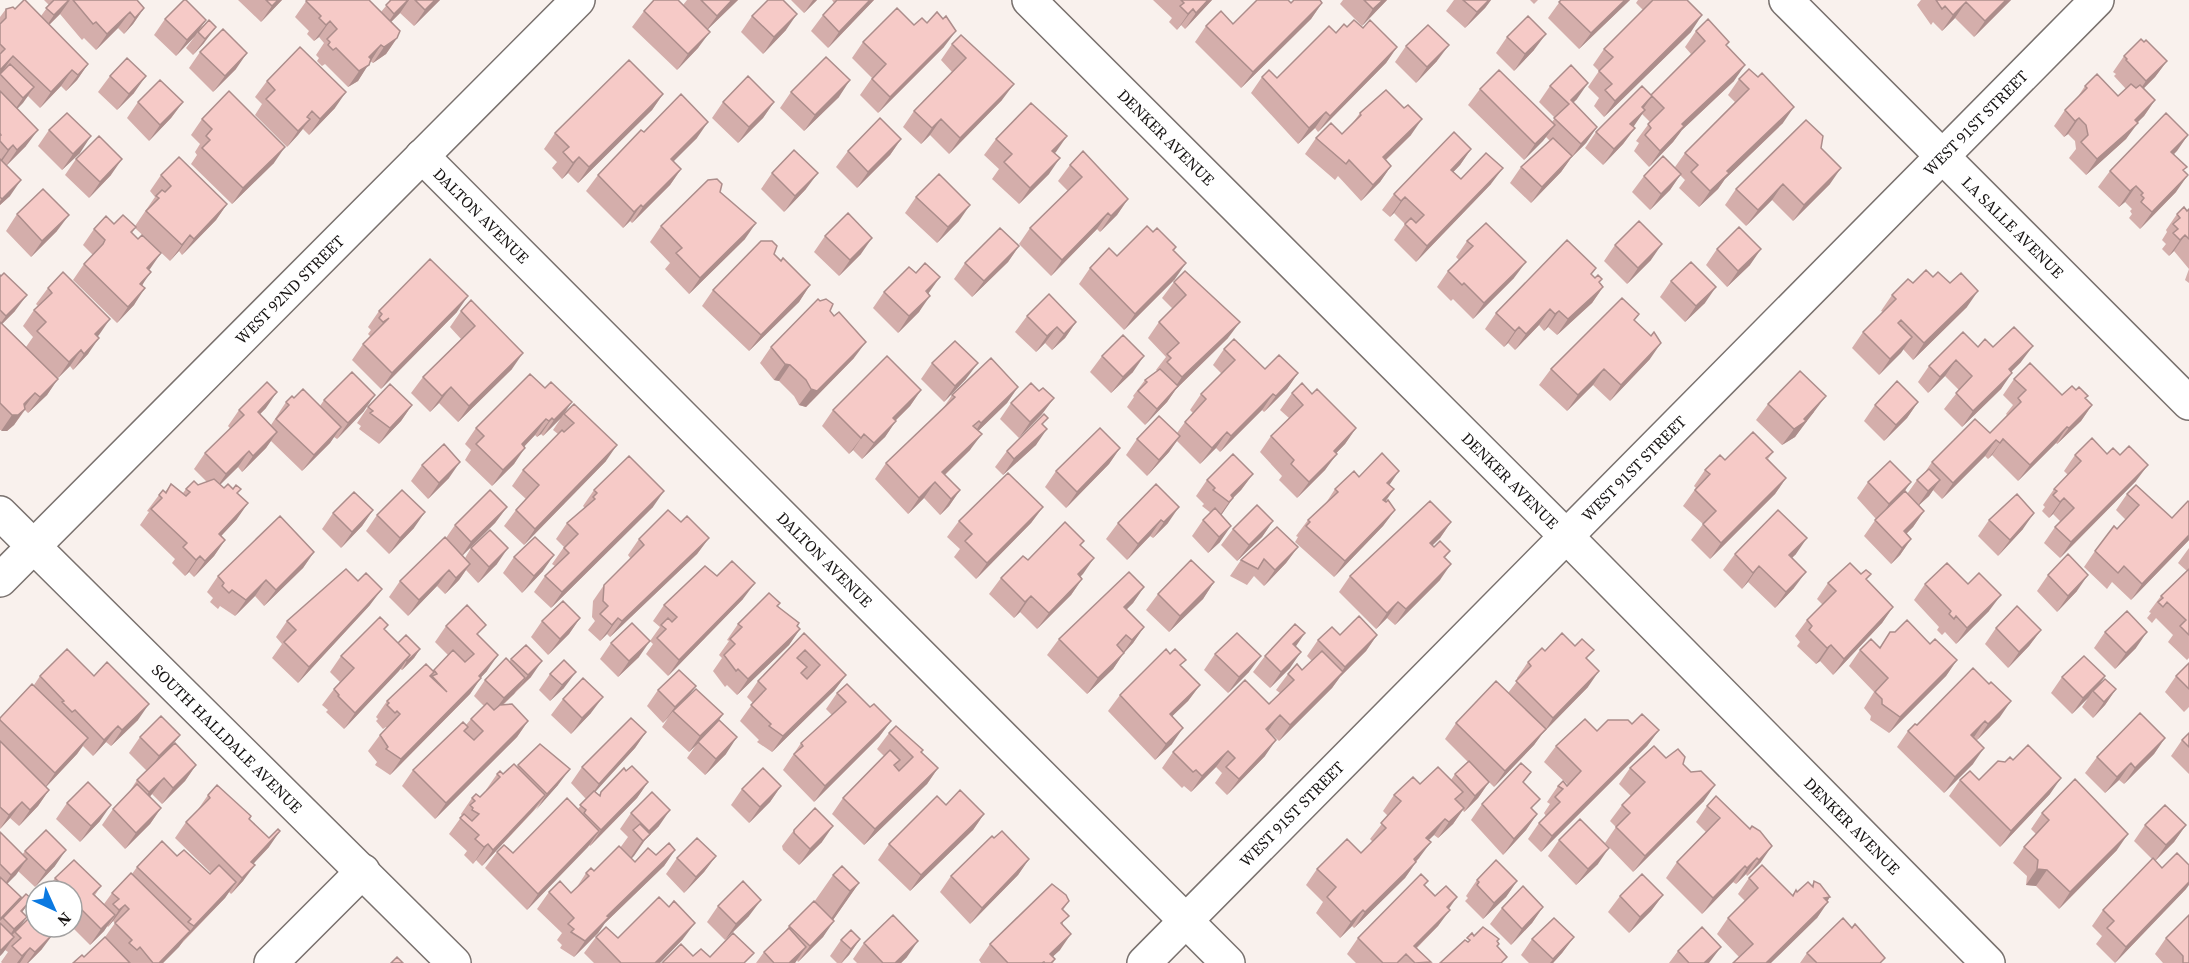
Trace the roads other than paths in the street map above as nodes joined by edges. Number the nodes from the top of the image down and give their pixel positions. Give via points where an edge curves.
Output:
1 (578, 0) edge
2 (1029, 0) edge
3 (1786, 0) edge
4 (2097, 0) edge
5 (422, 156) junction
6 (1943, 156) junction
7 (2189, 403) edge
8 (0, 513) edge
9 (1566, 536) junction
10 (34, 546) junction
11 (0, 580) edge
12 (363, 871) junction
13 (1186, 920) junction
14 (271, 963) edge
15 (454, 963) edge
16 (1144, 963) edge
17 (1228, 963) edge
18 (1988, 963) edge

1 - 5 street, WEST 92ND STREET
2 - 9 street, DENKER AVENUE
3 - 6 street, LA SALLE AVENUE
4 - 6 street, WEST 91ST STREET
5 - 10 street, WEST 92ND STREET
5 - 13 street, DALTON AVENUE
6 - 7 street, LA SALLE AVENUE
6 - 9 street, WEST 91ST STREET
8 - 10 street, SOUTH HALLDALE AVENUE
9 - 13 street, WEST 91ST STREET
9 - 18 street, DENKER AVENUE
10 - 11 street, WEST 92ND STREET
10 - 12 street, SOUTH HALLDALE AVENUE
12 - 14 street
12 - 15 street, SOUTH HALLDALE AVENUE
13 - 16 street, WEST 91ST STREET
13 - 17 street, DALTON AVENUE

